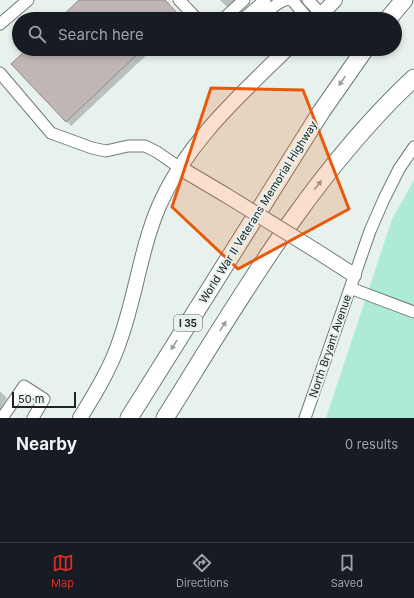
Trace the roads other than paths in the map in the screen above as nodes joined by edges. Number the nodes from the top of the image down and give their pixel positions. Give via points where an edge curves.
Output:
1 (28, 0) edge
2 (179, 0) edge
3 (244, 0) edge
4 (264, 0) edge
5 (285, 0) edge
6 (290, 0) edge
7 (308, 0) edge
8 (336, 0) edge
9 (404, 0) edge
10 (14, 12) edge
11 (190, 12) edge
12 (231, 12) edge
13 (251, 12) edge
14 (268, 12) edge
15 (302, 12) edge
16 (316, 12) edge
17 (324, 12) edge
18 (394, 12) edge
19 (12, 14) edge
20 (0, 24) edge
21 (280, 56) edge
22 (360, 56) edge
23 (0, 73) edge
24 (414, 78) edge
25 (414, 147) edge
26 (180, 168) junction
27 (352, 281) junction
28 (414, 312) edge
29 (2, 418) edge
30 (33, 418) edge
31 (80, 418) edge
32 (129, 418) edge
33 (165, 418) edge
34 (305, 418) edge

1 - 10 street
2 - 11 street
3 - 12 street
4 - 13 street
5 - 14 street
6 - 15 street
7 - 16 street
8 - 17 main road
9 - 18 highway
19 - 20 street
21 - 26 main road via 211,126
22 -> 32 highway, World War II Veterans Memorial Highway / I 35 via 321,112
23 - 26 street via 51,133 92,148 106,150 144,146 158,152
33 -> 24 highway, I 35 via 303,204 368,124
25 - 27 street, North Bryant Avenue via 384,199
26 - 27 main road, bridge via 315,250
26 - 31 main road via 153,222 124,330 112,362
27 - 28 street
27 - 34 street, North Bryant Avenue
29 - 30 street via 24,386 44,398

